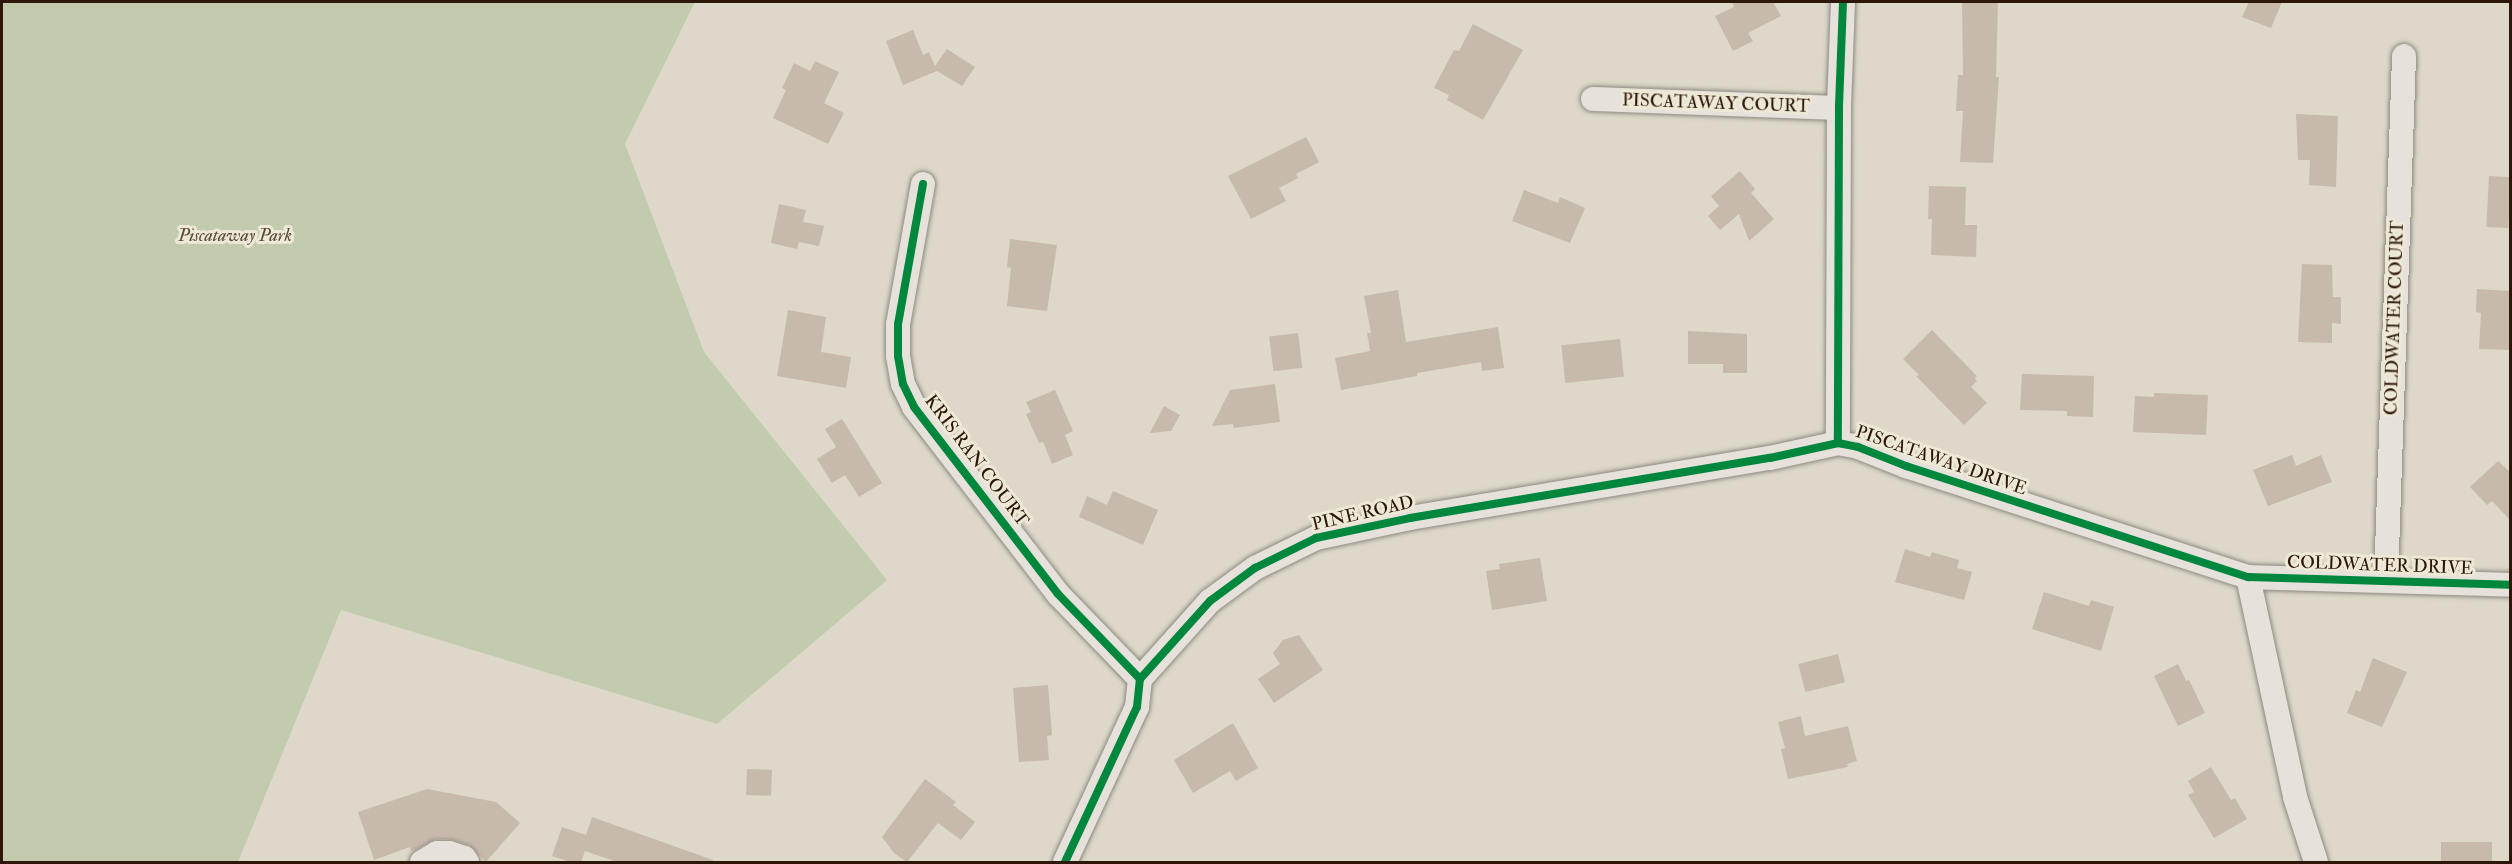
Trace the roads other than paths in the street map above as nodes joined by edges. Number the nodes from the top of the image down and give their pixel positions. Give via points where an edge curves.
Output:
1 (1843, 2) edge
2 (2404, 56) dead end
3 (1593, 99) dead end
4 (1839, 108) junction
5 (923, 184) dead end
6 (1838, 443) junction
7 (2248, 577) junction
8 (2386, 580) junction
9 (2511, 585) edge
10 (1140, 678) junction
11 (422, 862) edge
12 (466, 862) edge
13 (1065, 862) edge
14 (2316, 862) edge

1 - 4 street, PISCATAWAY DRIVE
2 - 8 street, COLDWATER COURT
3 - 4 street, PISCATAWAY COURT
4 - 6 street, PISCATAWAY DRIVE
5 - 10 street, KRIS RAN COURT via 898,324 903,384 914,407 1058,594
6 - 7 street, PISCATAWAY DRIVE
6 - 10 street, PINE ROAD via 1316,538 1255,568 1210,602
7 - 8 street, COLDWATER DRIVE
7 - 14 street via 2297,805
8 - 9 street, COLDWATER DRIVE
10 - 13 street via 1137,707
11 - 12 street via 437,853 449,853

